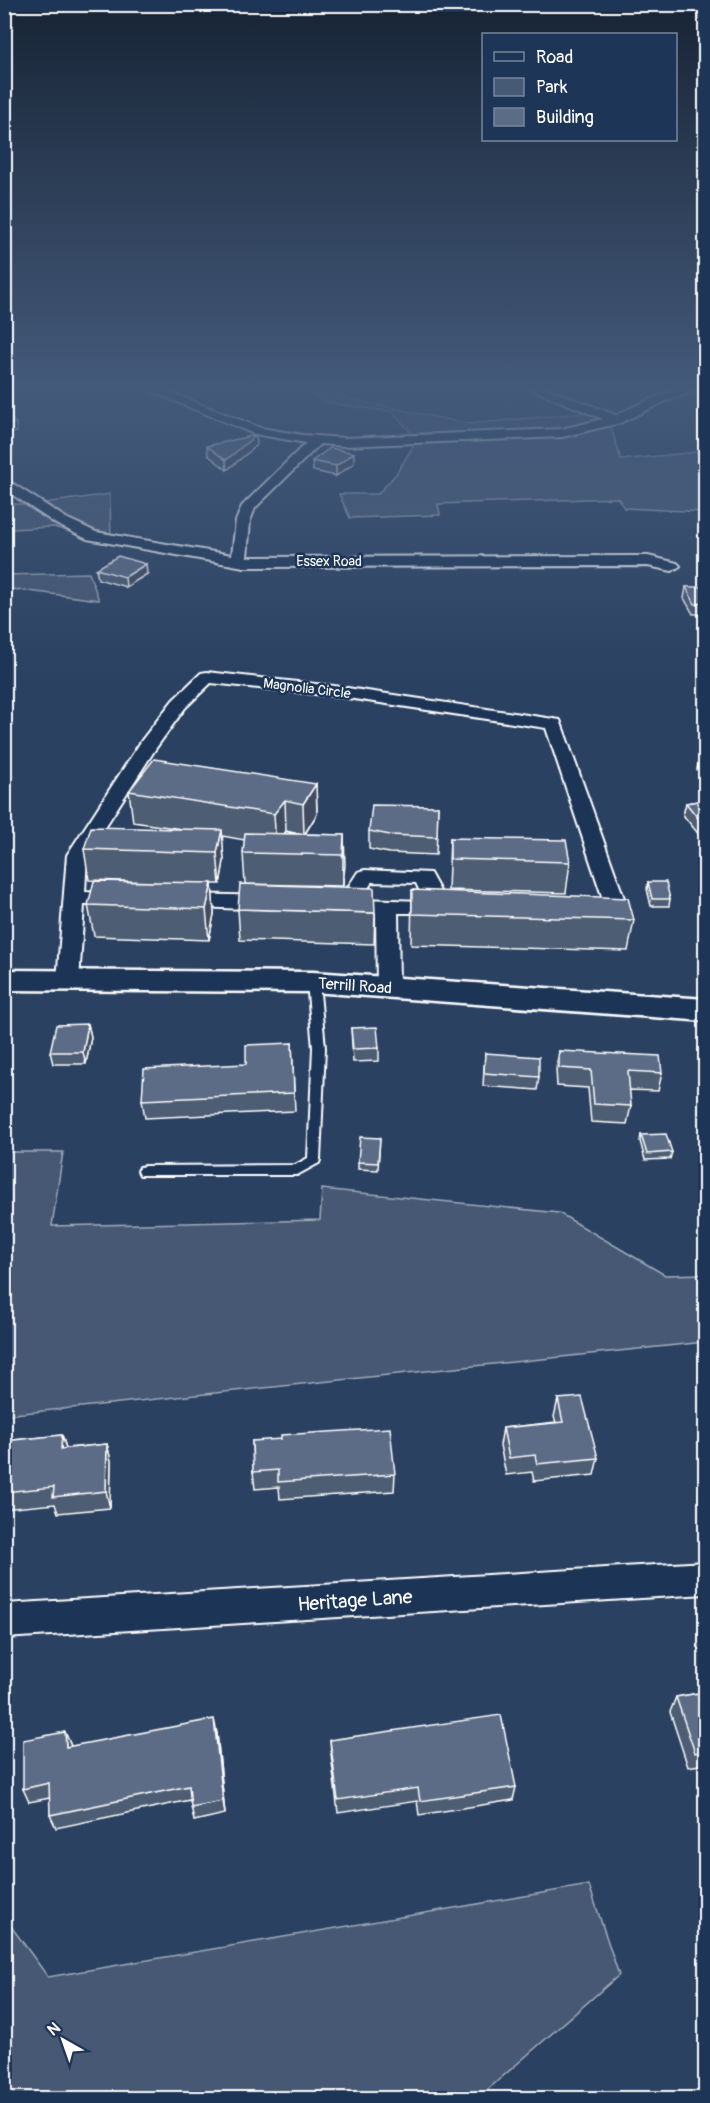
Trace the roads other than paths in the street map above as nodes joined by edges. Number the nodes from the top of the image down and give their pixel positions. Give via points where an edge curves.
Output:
1 (9, 485) edge
2 (270, 485) edge
3 (239, 561) junction
4 (672, 566) dead end
5 (131, 769) junction
6 (153, 772) edge
7 (74, 898) junction
8 (288, 904) edge
9 (323, 905) edge
10 (347, 905) junction
11 (387, 906) junction
12 (438, 908) junction
13 (462, 908) edge
14 (582, 911) edge
15 (4, 980) edge
16 (68, 981) junction
17 (314, 982) junction
18 (388, 987) junction
19 (705, 1010) edge
20 (145, 1171) dead end
21 (705, 1578) edge
22 (4, 1621) edge

1 - 3 street, Essex Road via 61,521 92,536
2 - 3 street via 249,506 243,521
3 - 4 street, Essex Road via 648,561
5 - 6 street
5 - 7 street, Magnolia Circle via 76,855
5 - 14 street, Magnolia Circle via 178,704 207,677 334,691 554,724 618,912
7 - 8 street
7 - 16 street, Magnolia Circle
9 - 10 street
10 - 11 street
10 - 12 street via 365,876 423,877
11 - 12 street
11 - 18 street
12 - 13 street
15 - 16 street, Terrill Road
16 - 17 street, Terrill Road
17 - 18 street, Terrill Road
17 - 20 lane via 319,1048 314,1161 297,1170
18 - 19 street, Terrill Road
21 - 22 street, Heritage Lane

